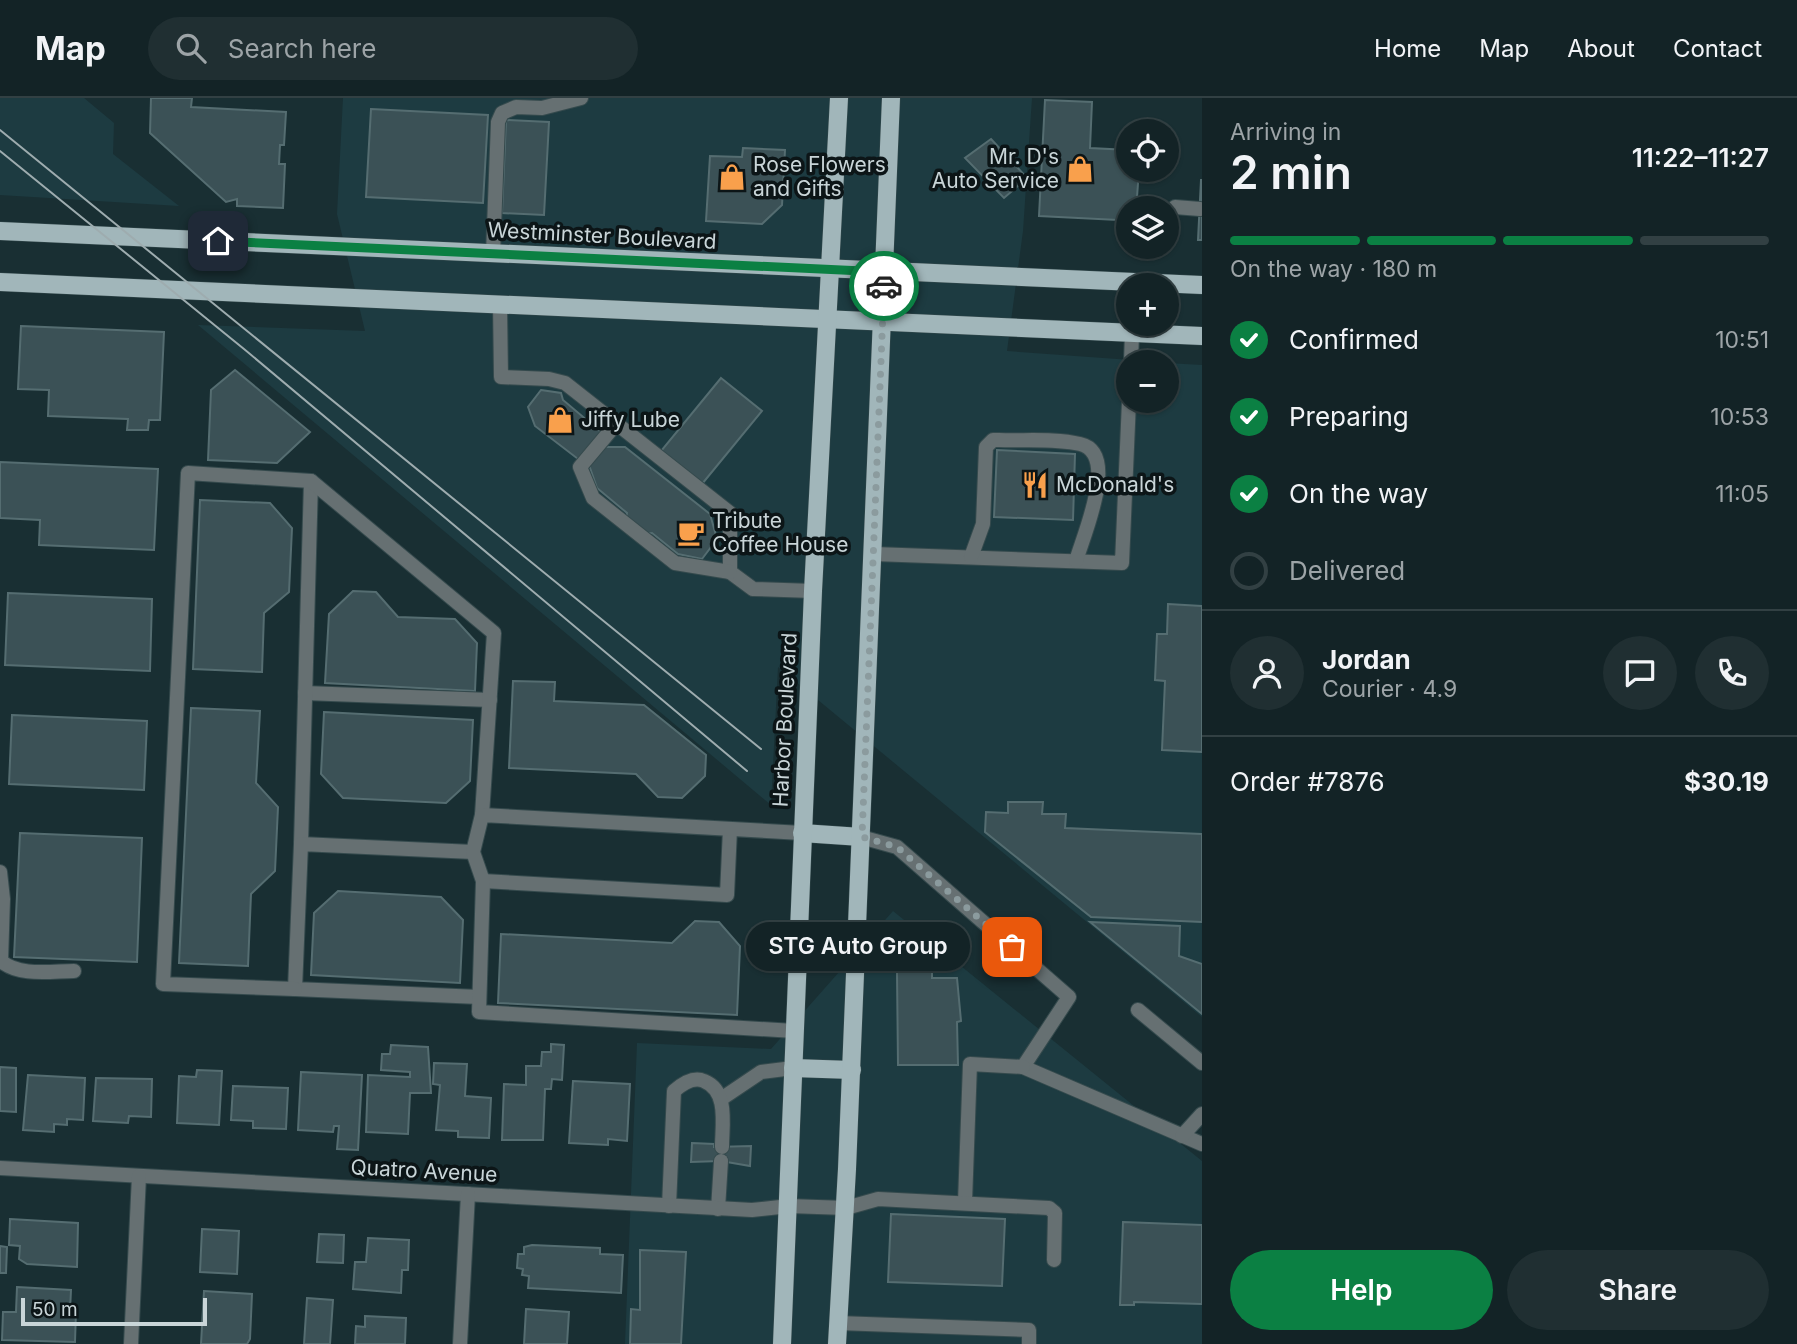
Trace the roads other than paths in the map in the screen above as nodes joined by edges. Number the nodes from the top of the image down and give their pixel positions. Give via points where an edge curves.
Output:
1 (581, 98) edge
2 (839, 98) edge
3 (891, 98) edge
4 (1179, 207) edge
5 (1200, 209) dead end
6 (0, 231) edge
7 (493, 254) junction
8 (830, 269) junction
9 (884, 272) junction
10 (0, 282) edge
11 (1202, 285) edge
12 (500, 305) junction
13 (827, 319) junction
14 (883, 322) junction
15 (1116, 332) edge
16 (1179, 335) edge
17 (1202, 336) edge
18 (1128, 413) edge
19 (616, 424) junction
20 (311, 481) junction
21 (874, 554) junction
22 (971, 557) junction
23 (1076, 561) junction
24 (730, 572) junction
25 (813, 591) junction
26 (305, 693) junction
27 (490, 700) junction
28 (482, 815) junction
29 (730, 829) junction
30 (802, 833) junction
31 (862, 837) junction
32 (301, 844) junction
33 (473, 852) junction
34 (0, 872) edge
35 (483, 881) junction
36 (74, 971) dead end
37 (295, 989) junction
38 (479, 997) junction
39 (1139, 1010) dead end
40 (794, 1031) junction
41 (1202, 1063) edge
42 (1023, 1066) junction
43 (793, 1068) junction
44 (852, 1070) junction
45 (721, 1100) junction
46 (1202, 1114) edge
47 (1182, 1136) junction
48 (1202, 1143) edge
49 (0, 1168) edge
50 (139, 1176) junction
51 (468, 1194) junction
52 (965, 1202) junction
53 (669, 1206) junction
54 (789, 1206) junction
55 (846, 1208) junction
56 (718, 1209) junction
57 (1054, 1260) dead end
58 (838, 1323) junction
59 (131, 1344) edge
60 (460, 1344) edge
61 (782, 1344) edge
62 (837, 1344) edge
63 (1029, 1344) edge

1 - 7 street via 502,113
2 - 8 main road, Harbor Boulevard
3 - 9 main road
4 - 5 street
6 - 7 main road, Westminster Boulevard
7 - 8 main road, Westminster Boulevard
8 - 9 main road, Westminster Boulevard
8 - 13 main road, Harbor Boulevard
9 - 11 main road, Westminster Boulevard
9 - 14 main road
10 - 12 main road
12 - 13 main road
12 - 19 street via 501,377 565,383
13 - 14 main road
13 - 25 main road, Harbor Boulevard
14 - 15 main road
14 - 21 main road
16 - 17 main road
18 - 23 street via 1122,563
19 - 24 street via 730,513
19 - 24 street via 580,467 593,498 675,563
20 - 26 street
20 - 27 street via 494,633
20 - 37 street via 188,473 163,984
21 - 22 street
21 - 31 main road
22 - 23 street
22 - 23 street via 982,524 986,447 999,440 1080,444 1093,452 1098,481
24 - 25 street via 753,589
25 - 30 main road, Harbor Boulevard
26 - 27 street
26 - 32 street
27 - 28 street
28 - 29 street
28 - 33 street
29 - 30 street
29 - 35 street via 727,895
30 - 31 main road
30 - 40 main road, Harbor Boulevard
31 - 42 street via 897,847 1069,997
31 - 44 main road
32 - 33 street
32 - 37 street
33 - 35 street
34 - 36 street via 1,961 23,971
35 - 38 street
37 - 38 street
38 - 40 street via 479,1012
39 - 41 street
40 - 43 main road, Harbor Boulevard
42 - 47 street
42 - 52 street via 970,1064
43 - 44 main road
43 - 45 street via 761,1072
43 - 54 main road, Harbor Boulevard
44 - 55 main road
45 - 53 street via 716,1087 701,1079 684,1082 674,1091
45 - 56 street
46 - 47 street
47 - 48 street
49 - 50 street, Quatro Avenue
50 - 51 street, Quatro Avenue
50 - 59 street
51 - 53 street, Quatro Avenue
51 - 60 street
52 - 55 street, Quatro Avenue via 878,1199
52 - 57 street, Quatro Avenue via 1049,1208 1055,1213
53 - 56 street, Quatro Avenue
54 - 55 street, Quatro Avenue
54 - 56 street, Quatro Avenue
54 - 61 main road, Harbor Boulevard
55 - 58 main road
58 - 62 main road
58 - 63 street via 1029,1330

